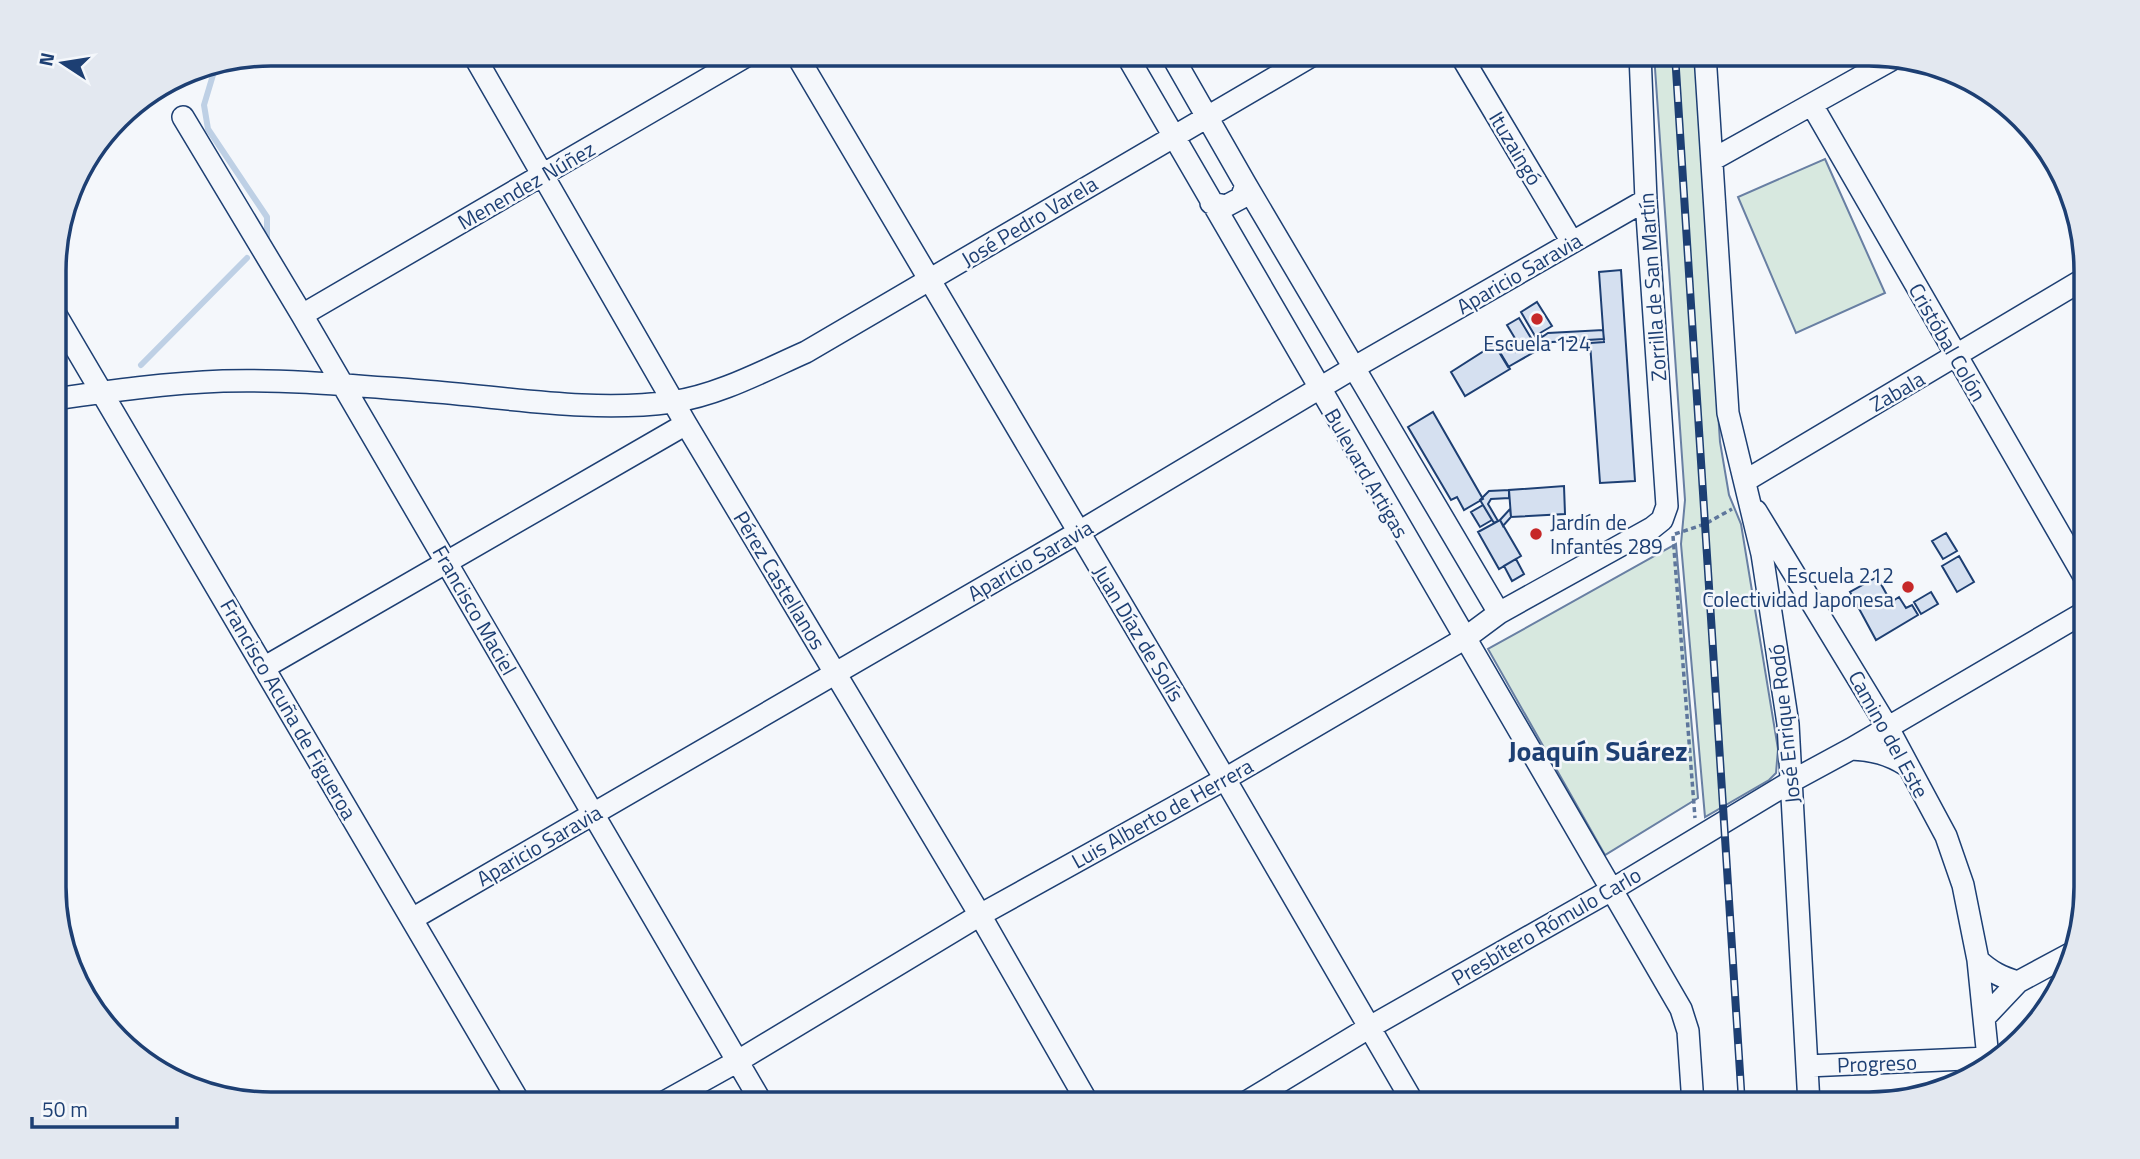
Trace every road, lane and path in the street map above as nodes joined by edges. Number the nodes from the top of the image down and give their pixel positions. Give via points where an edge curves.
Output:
1 (479, 66) edge
2 (729, 66) edge
3 (803, 66) edge
4 (1135, 66) edge
5 (1178, 66) edge
6 (1294, 66) edge
7 (1467, 66) edge
8 (1640, 66) edge
9 (1705, 66) edge
10 (1879, 67) edge
11 (1812, 104) junction
12 (183, 117) dead end
13 (1207, 117) junction
14 (1173, 136) junction
15 (1712, 160) junction
16 (542, 175) junction
17 (1245, 185) junction
18 (1646, 200) junction
19 (1211, 203) junction
20 (1572, 242) junction
21 (930, 279) junction
22 (2073, 286) edge
23 (302, 315) junction
24 (67, 333) edge
25 (1957, 356) junction
26 (1355, 367) junction
27 (342, 384) junction
28 (1319, 389) junction
29 (101, 392) junction
30 (67, 397) edge
31 (673, 401) junction
32 (686, 424) junction
33 (1747, 491) junction
34 (1668, 527) junction
35 (1079, 532) junction
36 (2073, 557) edge
37 (446, 562) junction
38 (1499, 613) junction
39 (2073, 619) edge
40 (1464, 639) junction
41 (265, 667) junction
42 (836, 673) junction
43 (1888, 727) junction
44 (1852, 749) junction
45 (1906, 765) junction
46 (1225, 779) junction
47 (1792, 781) junction
48 (594, 813) junction
49 (1697, 837) junction
50 (1613, 889) junction
51 (979, 915) junction
52 (412, 919) junction
53 (2060, 959) edge
54 (1978, 960) junction
55 (2018, 982) junction
56 (1984, 1018) junction
57 (1370, 1027) junction
58 (1987, 1054) edge
59 (738, 1061) junction
60 (1973, 1063) edge
61 (1807, 1066) junction
62 (513, 1092) edge
63 (682, 1092) edge
64 (756, 1092) edge
65 (1081, 1092) edge
66 (1263, 1092) edge
67 (1407, 1092) edge
68 (1692, 1092) edge
69 (1808, 1092) edge

1 - 16 street, Pérez Castellanos
2 - 16 street, Menendez Núñez
3 - 21 street, Juan Díaz de Solís
4 - 14 street, Bulevard Artigas
5 - 13 street, Bulevard Artigas
6 - 13 street, José Pedro Varela
7 - 20 street, Ituzaingó
8 - 18 street, Zorrilla de San Martín
9 - 15 street, José Enrique Rodó
10 - 11 street
11 - 15 street
11 - 25 street, Cristóbal Colón
12 - 23 street, Francisco Maciel
13 - 14 street, José Pedro Varela
13 - 17 street, Bulevard Artigas
14 - 19 street, Bulevard Artigas
14 - 21 street, José Pedro Varela
15 - 33 street, José Enrique Rodó via 1728,413
16 - 23 street, Menendez Núñez
16 - 31 street, Pérez Castellanos
17 - 19 street via 1241,198 1226,206
17 - 26 street, Bulevard Artigas
18 - 20 street, Aparicio Saravia
18 - 34 street, Zorrilla de San Martín
19 - 28 street, Bulevard Artigas
20 - 26 street, Aparicio Saravia
21 - 31 street, José Pedro Varela via 806,352 740,381
21 - 35 street, Juan Díaz de Solís
22 - 25 street, Zabala
23 - 27 street, Francisco Maciel
24 - 29 street, Francisco Acuña de Figueroa
25 - 33 street, Zabala
25 - 36 street, Cristóbal Colón
26 - 28 street, Aparicio Saravia
26 - 38 street, Bulevard Artigas
27 - 29 street, José Pedro Varela via 224,381
27 - 31 street, José Pedro Varela via 569,404
27 - 37 street, Francisco Maciel
28 - 35 street, Aparicio Saravia
28 - 40 street, Bulevard Artigas
29 - 30 street, José Pedro Varela
29 - 41 street, Francisco Acuña de Figueroa
31 - 32 street, Pérez Castellanos
32 - 37 street
32 - 42 street, Pérez Castellanos
33 - 34 path via 1705,524
33 - 43 street, Camino del Este
33 - 47 street, José Enrique Rodó via 1762,554 1788,724
34 - 38 street, Luis Alberto de Herrera
34 - 49 path
35 - 42 street, Aparicio Saravia
35 - 46 street, Juan Díaz de Solís
37 - 41 street
37 - 48 street, Francisco Maciel
38 - 40 street, Luis Alberto de Herrera
39 - 43 street, Presbítero Rómulo Carlo
40 - 46 street, Luis Alberto de Herrera
40 - 50 street, Bulevard Artigas
41 - 52 street, Francisco Acuña de Figueroa
42 - 48 street, Aparicio Saravia
42 - 51 street, Pérez Castellanos
43 - 44 street, Presbítero Rómulo Carlo
43 - 45 street, Camino del Este
44 - 45 street via 1889,755
44 - 47 street, Presbítero Rómulo Carlo
45 - 54 street, Camino del Este via 1946,836 1963,885
46 - 51 street, Luis Alberto de Herrera
46 - 57 street, Juan Díaz de Solís
47 - 49 street, Presbítero Rómulo Carlo
47 - 61 street, José Enrique Rodó
48 - 52 street, Aparicio Saravia
48 - 59 street, Francisco Maciel
49 - 50 street, Presbítero Rómulo Carlo
50 - 57 street, Presbítero Rómulo Carlo
50 - 68 street, Bulevard Artigas via 1681,1009 1688,1031
51 - 59 street, Luis Alberto de Herrera
51 - 65 street, Pérez Castellanos
52 - 62 street, Francisco Acuña de Figueroa
53 - 55 street
54 - 55 street via 1989,971
54 - 56 street, Camino del Este
55 - 56 street
56 - 58 street, Camino del Este
57 - 66 street, Presbítero Rómulo Carlo
57 - 67 street, Juan Díaz de Solís
59 - 63 street, Luis Alberto de Herrera
59 - 64 street, Francisco Maciel
60 - 61 street, Progreso
61 - 69 street, José Enrique Rodó

